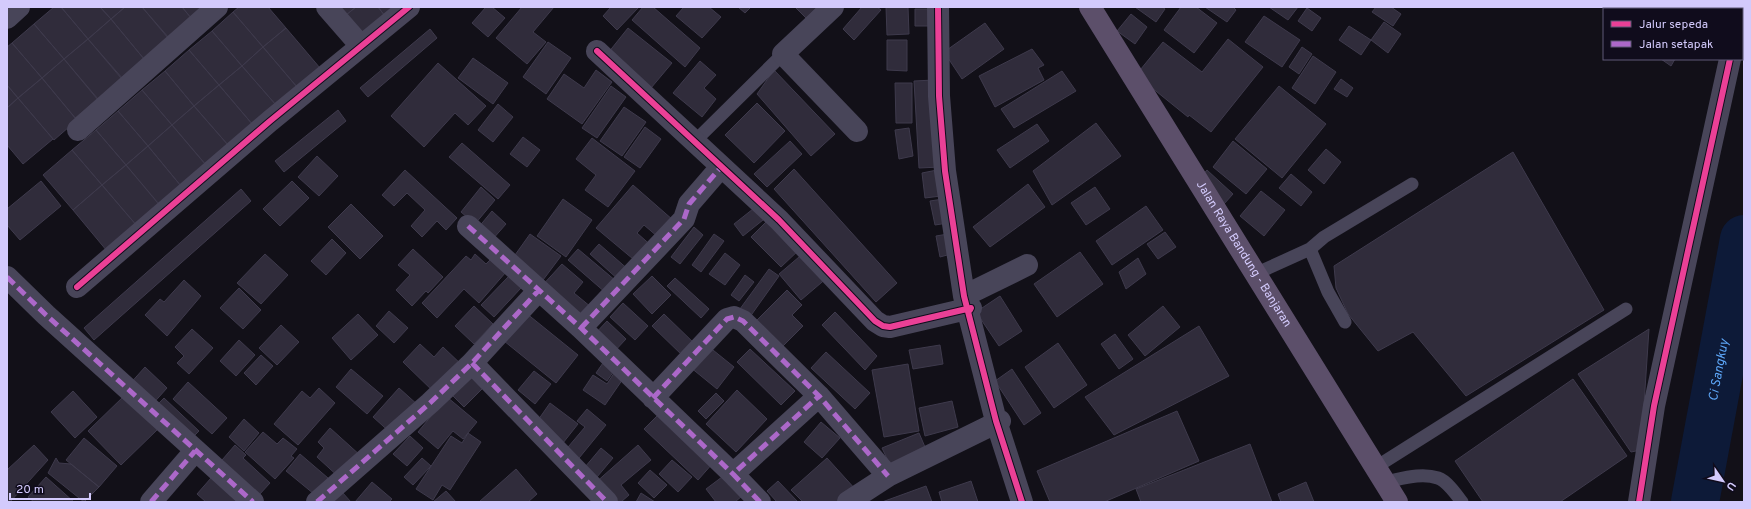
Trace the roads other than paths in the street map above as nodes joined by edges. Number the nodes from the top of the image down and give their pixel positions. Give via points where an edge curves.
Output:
1 (19, 7) edge
2 (217, 7) edge
3 (327, 7) edge
4 (409, 7) edge
5 (833, 7) edge
6 (938, 7) edge
7 (1090, 7) edge
8 (7, 18) edge
9 (361, 46) junction
10 (597, 51) dead end
11 (783, 54) junction
12 (1730, 60) edge
13 (78, 130) dead end
14 (857, 131) dead end
15 (694, 142) junction
16 (721, 167) junction
17 (1412, 184) dead end
18 (468, 226) dead end
19 (1310, 249) junction
20 (1027, 265) dead end
21 (1255, 274) junction
22 (7, 277) edge
23 (77, 288) dead end
24 (539, 290) junction
25 (966, 304) junction
26 (1626, 309) dead end
27 (1345, 322) dead end
28 (581, 328) junction
29 (472, 363) junction
30 (819, 396) junction
31 (653, 398) junction
32 (996, 421) junction
33 (195, 451) junction
34 (734, 474) junction
35 (1381, 475) junction
36 (888, 476) junction
37 (152, 502) edge
38 (253, 502) edge
39 (317, 502) edge
40 (607, 502) edge
41 (760, 502) edge
42 (848, 502) edge
43 (1022, 502) edge
44 (1397, 502) edge
45 (1462, 502) edge
46 (1639, 502) edge

1 - 8 street
2 - 13 street
3 - 9 street
4 - 9 street
5 - 11 street
6 - 25 street via 939,96 945,171
7 - 21 main road, Jalan Raya Bandung - Banjaran
9 - 23 street via 264,126
10 - 15 street
11 - 14 street
11 - 15 lane
12 - 46 street via 1654,406
15 - 16 street
16 - 25 street via 780,220 875,321 883,326 901,326 971,308
16 - 28 street via 689,204 684,219
17 - 19 lane via 1324,237
18 - 24 street
19 - 21 lane
19 - 27 lane via 1328,292
20 - 25 street
21 - 35 main road, Jalan Raya Bandung - Banjaran
22 - 33 street
24 - 28 street
24 - 29 street
25 - 32 street
26 - 35 lane
28 - 31 street
29 - 39 street via 430,404
29 - 40 street
30 - 31 street via 743,321 734,317 727,319
30 - 34 street
30 - 36 street
31 - 34 street
32 - 36 street via 1000,421
32 - 43 street
33 - 37 street
33 - 38 street
34 - 41 street
35 - 44 main road, Jalan Raya Bandung - Banjaran
35 - 45 lane via 1438,478
36 - 42 street

